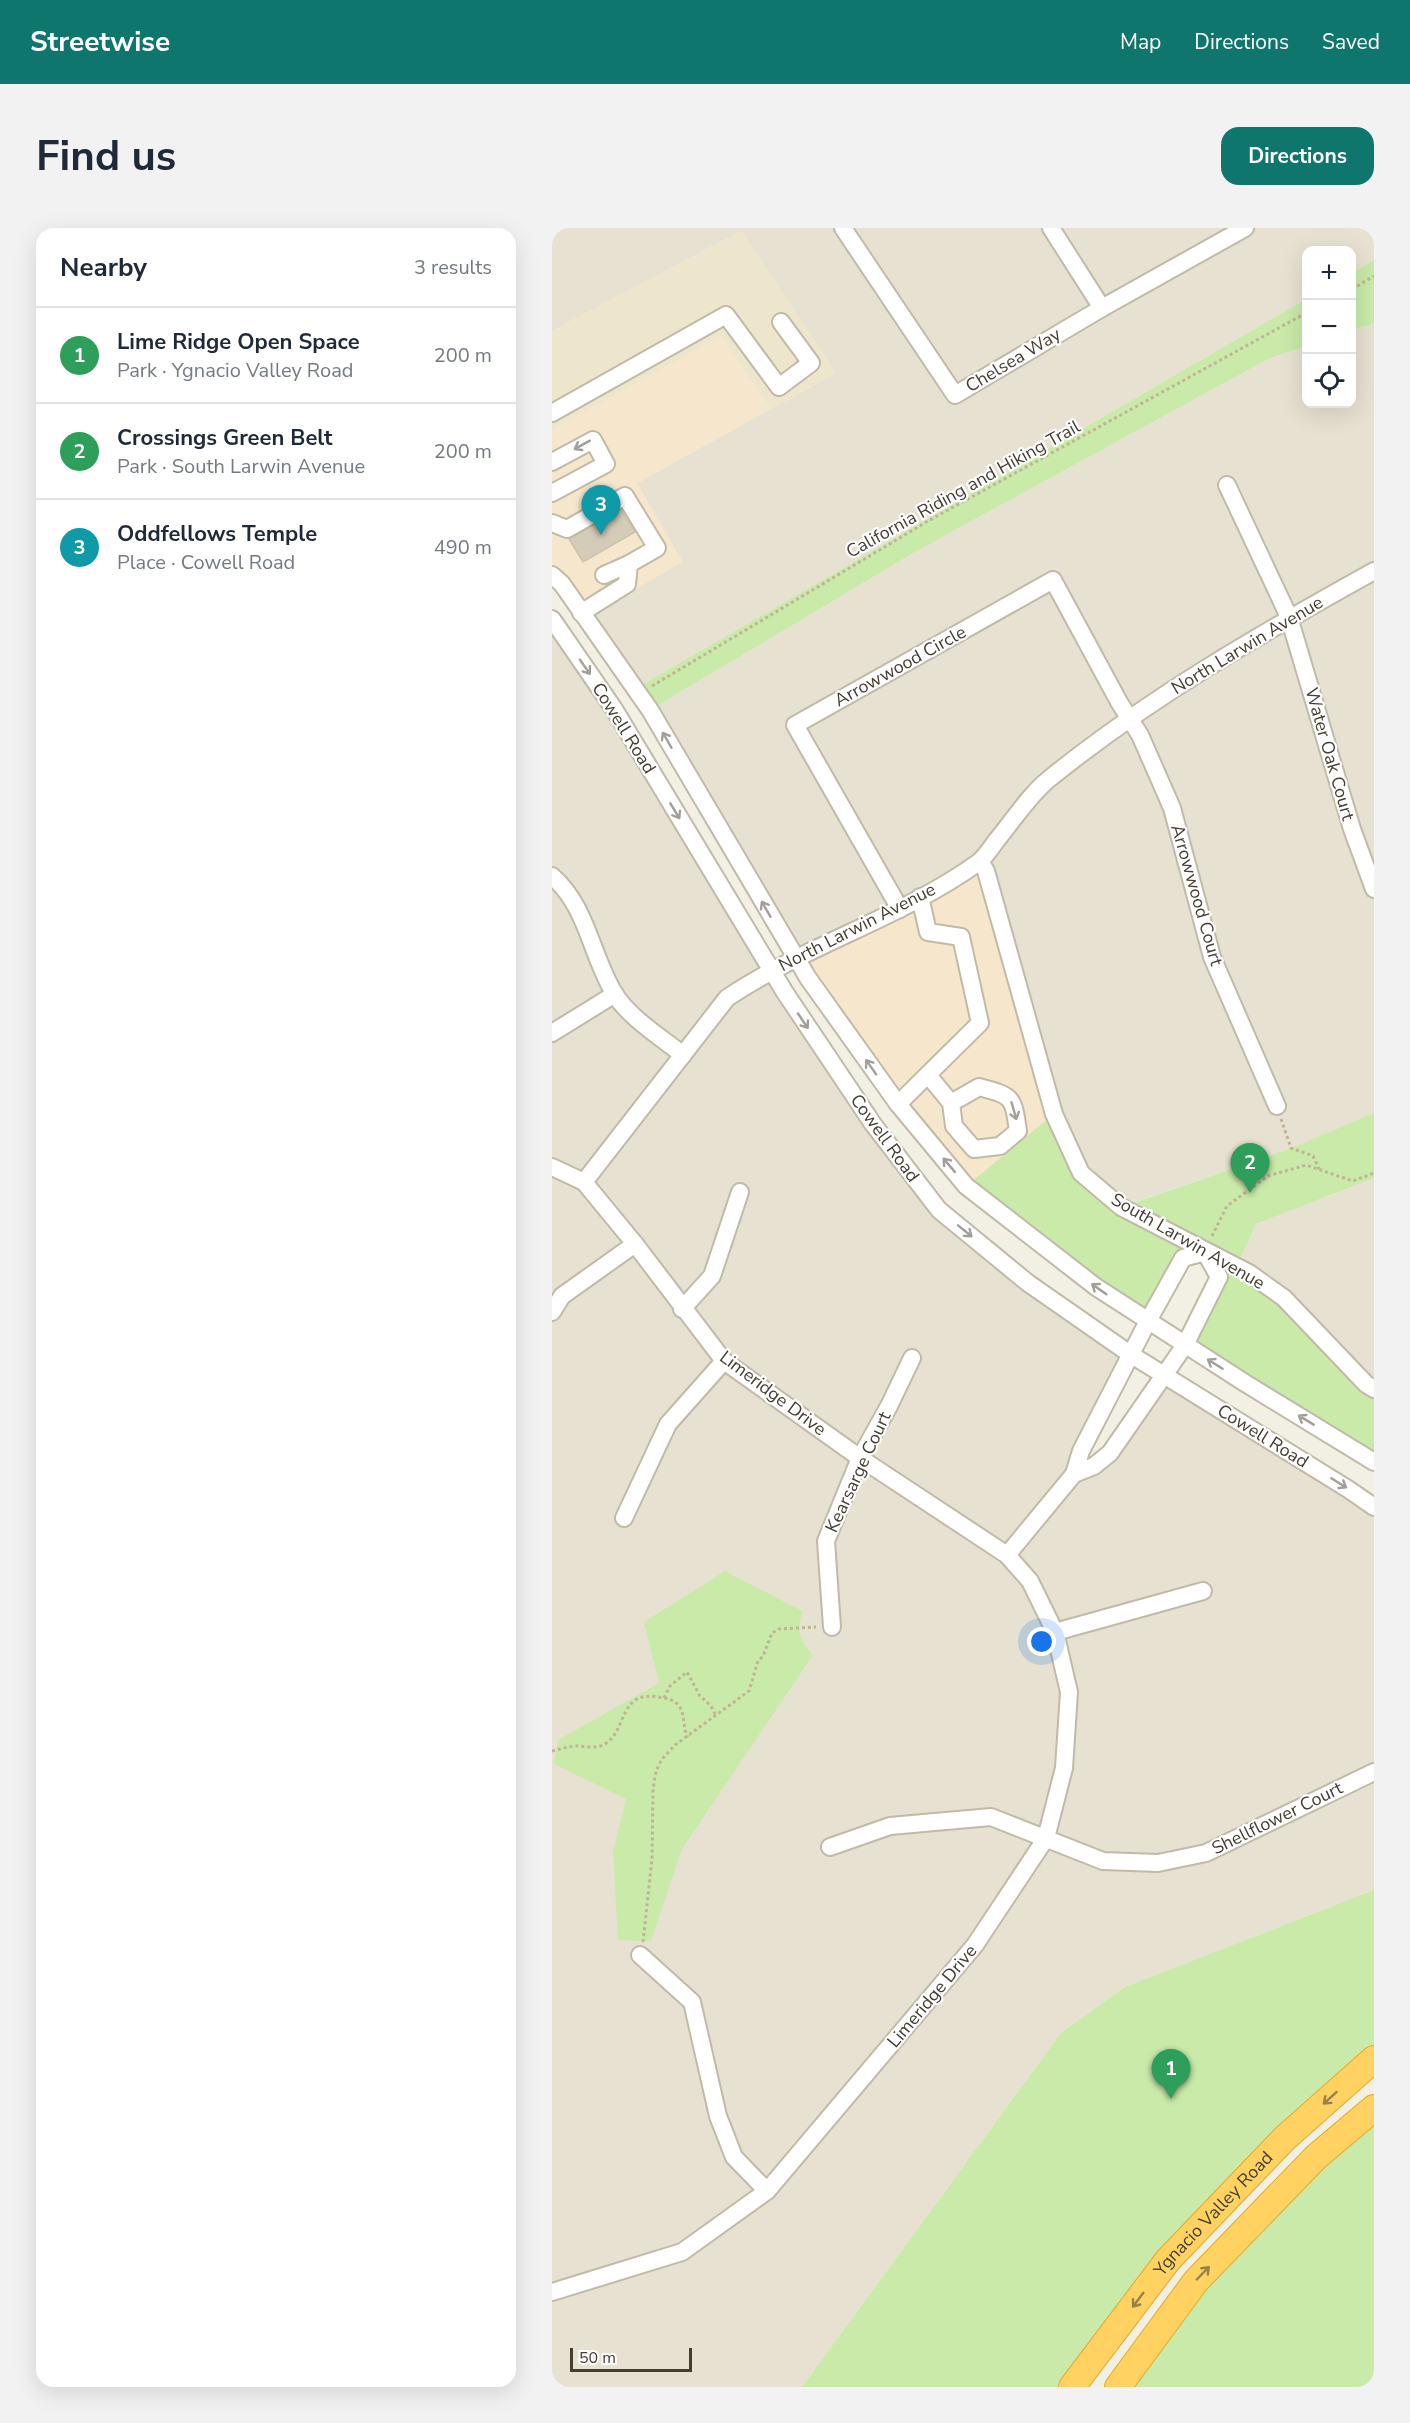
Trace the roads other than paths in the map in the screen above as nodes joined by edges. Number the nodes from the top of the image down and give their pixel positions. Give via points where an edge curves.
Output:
1 (843, 228) edge
2 (1051, 228) edge
3 (1245, 228) edge
4 (1102, 308) junction
5 (781, 322) dead end
6 (552, 413) edge
7 (552, 462) edge
8 (1227, 485) dead end
9 (552, 493) edge
10 (560, 526) edge
11 (629, 564) junction
12 (1374, 571) edge
13 (552, 575) edge
14 (604, 575) dead end
15 (581, 613) junction
16 (1289, 617) junction
17 (552, 619) edge
18 (1129, 718) junction
19 (980, 861) junction
20 (552, 876) edge
21 (1374, 889) edge
22 (920, 897) junction
23 (900, 909) junction
24 (796, 959) junction
25 (772, 971) junction
26 (615, 994) junction
27 (552, 1034) edge
28 (683, 1055) junction
29 (928, 1075) junction
30 (951, 1103) dead end
31 (898, 1104) junction
32 (1277, 1106) road end
33 (552, 1167) edge
34 (584, 1182) junction
35 (740, 1192) dead end
36 (635, 1244) junction
37 (1205, 1252) junction
38 (682, 1309) junction
39 (552, 1312) edge
40 (1148, 1321) junction
41 (1185, 1345) junction
42 (1130, 1354) junction
43 (912, 1358) dead end
44 (724, 1361) junction
45 (1164, 1375) junction
46 (1374, 1389) edge
47 (860, 1458) junction
48 (1374, 1462) edge
49 (1074, 1474) junction
50 (1374, 1508) edge
51 (624, 1518) dead end
52 (1007, 1555) junction
53 (1203, 1591) dead end
54 (832, 1628) road end
55 (1055, 1632) junction
56 (1374, 1772) edge
57 (1046, 1838) junction
58 (830, 1847) dead end
59 (640, 1955) road end
60 (1374, 2059) edge
61 (1374, 2108) edge
62 (767, 2191) junction
63 (552, 2292) edge
64 (1072, 2387) edge
65 (1118, 2387) edge

1 - 4 street, Chelsea Way via 955,395
2 - 4 street
3 - 4 street, Chelsea Way
5 - 6 street via 811,363 779,387 726,315
9 -> 7 street via 606,464 593,440
8 - 16 street, Water Oak Court
10 - 11 street via 625,496 657,548
11 - 14 street
11 - 15 street via 627,584
12 - 16 street, North Larwin Avenue
13 - 15 street, Cowell Road
24 -> 15 street, Cowell Road via 650,710
16 - 18 street, North Larwin Avenue
16 - 21 street, Water Oak Court via 1352,830
17 -> 25 street, Cowell Road via 614,709
18 - 19 street, North Larwin Avenue via 1046,781
18 - 23 street, Arrowwood Circle via 1053,580 795,725
18 - 32 street, Arrowwood Court via 1172,808 1212,957
19 - 22 street, North Larwin Avenue
19 - 37 street, South Larwin Avenue via 1054,1114 1081,1173 1122,1207
20 - 26 street via 578,908
22 - 23 street, North Larwin Avenue
22 - 29 street via 928,932 961,937 980,1023
23 - 24 street, North Larwin Avenue
24 - 25 street, North Larwin Avenue
31 -> 24 street, Cowell Road
25 - 28 street, North Larwin Avenue via 727,998
25 -> 42 street, Cowell Road via 873,1124 939,1210 1028,1283
26 - 27 street
26 - 28 street via 639,1020
28 - 34 street, North Larwin Avenue
29 - 30 street
29 - 31 street
40 -> 31 street, Cowell Road via 1096,1287 966,1186
33 - 34 street, Limeridge Drive
34 - 36 street, Limeridge Drive
35 - 38 street via 712,1276
36 - 38 street, Limeridge Drive
36 - 39 street via 562,1296
37 - 40 street via 1183,1258
37 - 41 street via 1219,1278
37 - 46 street, South Larwin Avenue via 1249,1273 1284,1298
38 - 44 street, Limeridge Drive
40 - 41 street, Cowell Road
40 - 42 street
41 - 45 street
48 -> 41 street, Cowell Road
42 - 45 street, Cowell Road
42 - 49 street via 1080,1451
43 - 47 street, Kearsarge Court
44 - 47 street, Limeridge Drive
44 - 51 street via 668,1424
45 - 49 street via 1110,1453 1094,1466
45 -> 50 street, Cowell Road
47 - 52 street, Limeridge Drive
47 - 54 street, Kearsarge Court via 826,1541
49 - 52 street
52 - 55 street, Limeridge Drive via 1030,1581
53 - 55 street
55 - 57 street, Limeridge Drive via 1069,1692 1064,1768
56 - 57 street, Shellflower Court via 1206,1853 1158,1863 1103,1861
57 - 58 street, Shellflower Court via 991,1817 890,1826
57 - 62 street, Limeridge Drive via 975,1945
59 - 62 street via 692,2002 722,2126 734,2157
60 -> 64 highway, Ygnacio Valley Road via 1285,2138 1168,2260
65 -> 61 highway, Ygnacio Valley Road via 1196,2281 1317,2157
62 - 63 street, Limeridge Drive via 682,2252

